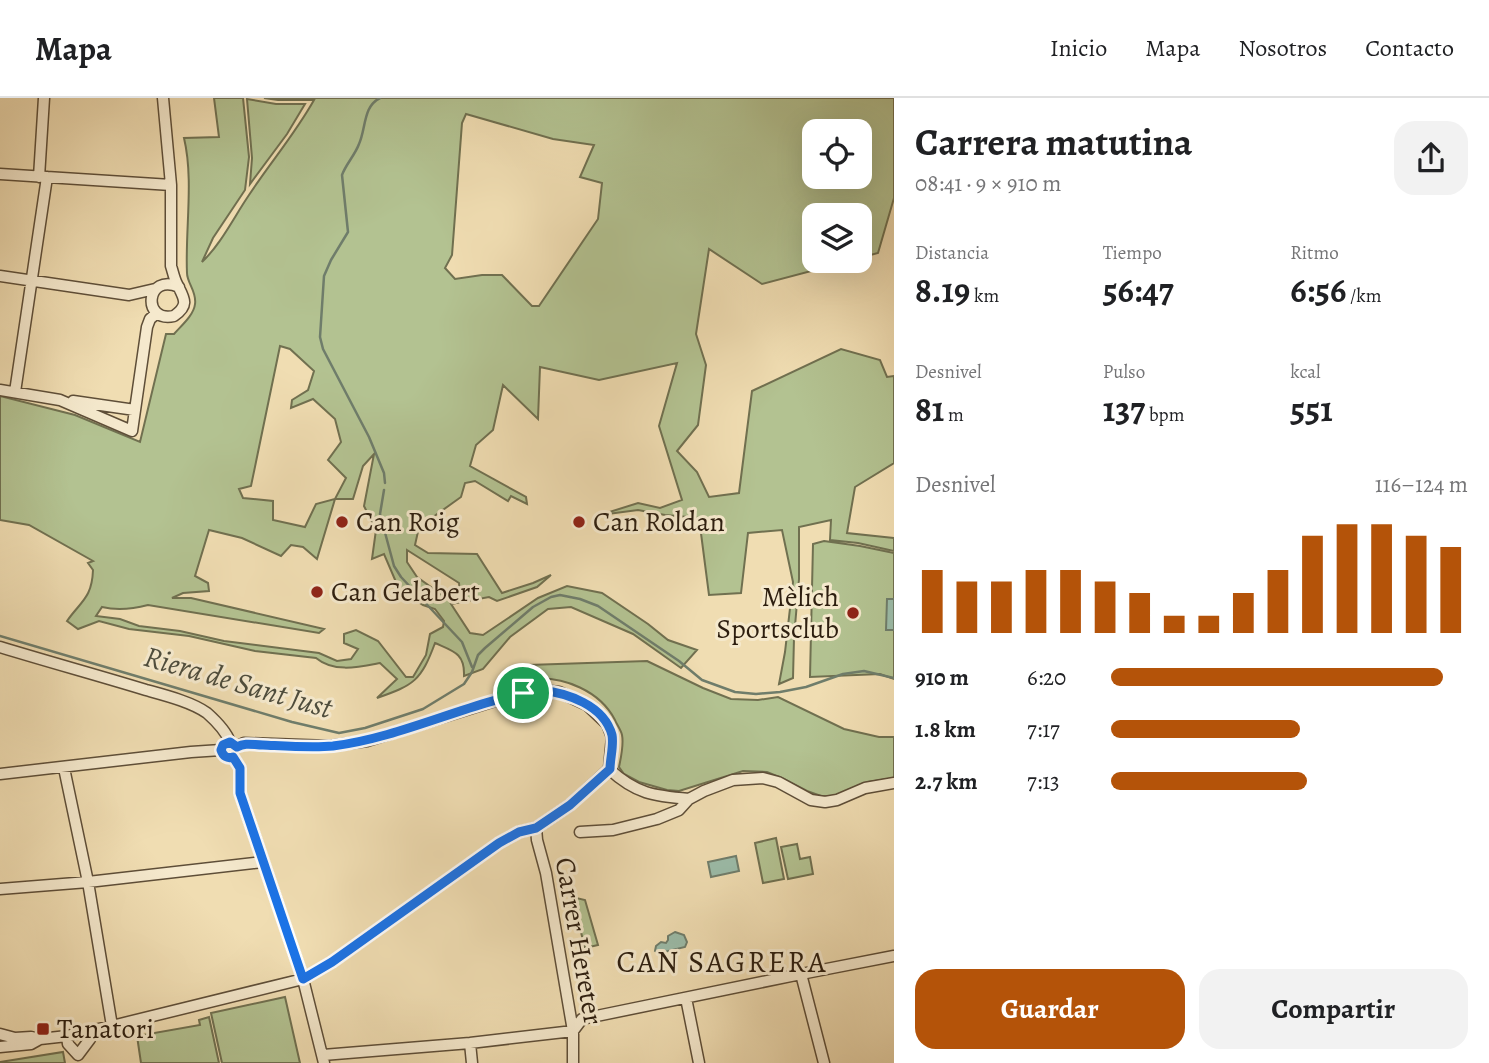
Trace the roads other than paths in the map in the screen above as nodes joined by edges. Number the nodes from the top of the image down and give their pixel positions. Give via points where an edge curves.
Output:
1 (44, 98) edge
2 (163, 98) edge
3 (0, 174) edge
4 (43, 177) junction
5 (171, 185) junction
6 (171, 266) junction
7 (0, 276) edge
8 (32, 281) junction
9 (157, 287) junction
10 (178, 287) junction
11 (129, 295) junction
12 (155, 310) junction
13 (0, 390) edge
14 (15, 391) junction
15 (60, 400) junction
16 (135, 410) junction
17 (0, 647) edge
18 (234, 744) junction
19 (221, 750) junction
20 (233, 757) junction
21 (64, 768) junction
22 (610, 769) junction
23 (0, 774) edge
24 (893, 785) edge
25 (689, 799) junction
26 (536, 828) junction
27 (580, 832) dead end
28 (263, 862) junction
29 (88, 882) junction
30 (0, 889) edge
31 (894, 956) edge
32 (801, 974) junction
33 (303, 979) junction
34 (686, 998) junction
35 (112, 1026) junction
36 (90, 1031) junction
37 (573, 1031) junction
38 (0, 1034) edge
39 (66, 1036) junction
40 (40, 1039) junction
41 (470, 1043) junction
42 (0, 1047) edge
43 (323, 1059) edge
44 (472, 1063) edge
45 (573, 1063) edge
46 (699, 1063) edge
47 (824, 1063) edge

1 - 4 street
2 - 5 street
3 - 4 street
4 - 5 street
4 - 8 street
5 - 6 street
6 - 9 street
6 - 10 street
7 - 8 street
8 - 11 street
8 - 14 street
9 - 10 street
9 - 11 street
9 - 12 street via 152,295
10 - 12 street via 184,303 179,313 169,317
11 - 12 street
12 - 16 street via 147,327
13 - 14 street
14 - 15 street
15 - 16 street
15 - 16 street via 132,431
17 - 18 street via 194,706 206,712
18 - 19 street via 225,743
18 - 20 street via 237,754
18 - 22 street via 330,746 367,741 541,690 559,692 587,705 607,724 612,737
19 - 20 street via 225,757
19 - 21 street
20 - 28 street via 240,768 240,793
21 - 23 street
21 - 29 street
22 - 25 street via 623,782 653,795
22 - 26 street
24 - 25 street via 818,802 763,778 733,780
25 - 27 street via 679,810 657,819 613,830
26 - 33 street via 499,843
26 - 37 street, Carrer Hereter
28 - 29 street
28 - 33 street
29 - 30 street
29 - 35 street
31 - 32 street
32 - 34 street
32 - 47 street
33 - 35 street
33 - 43 street
34 - 37 street via 582,1019
34 - 46 street
35 - 36 street
36 - 39 street
36 - 39 street via 78,1057
37 - 41 street
37 - 45 street, Carrer Hereter
38 - 40 street
39 - 40 street
40 - 42 street
41 - 43 street
41 - 44 street

